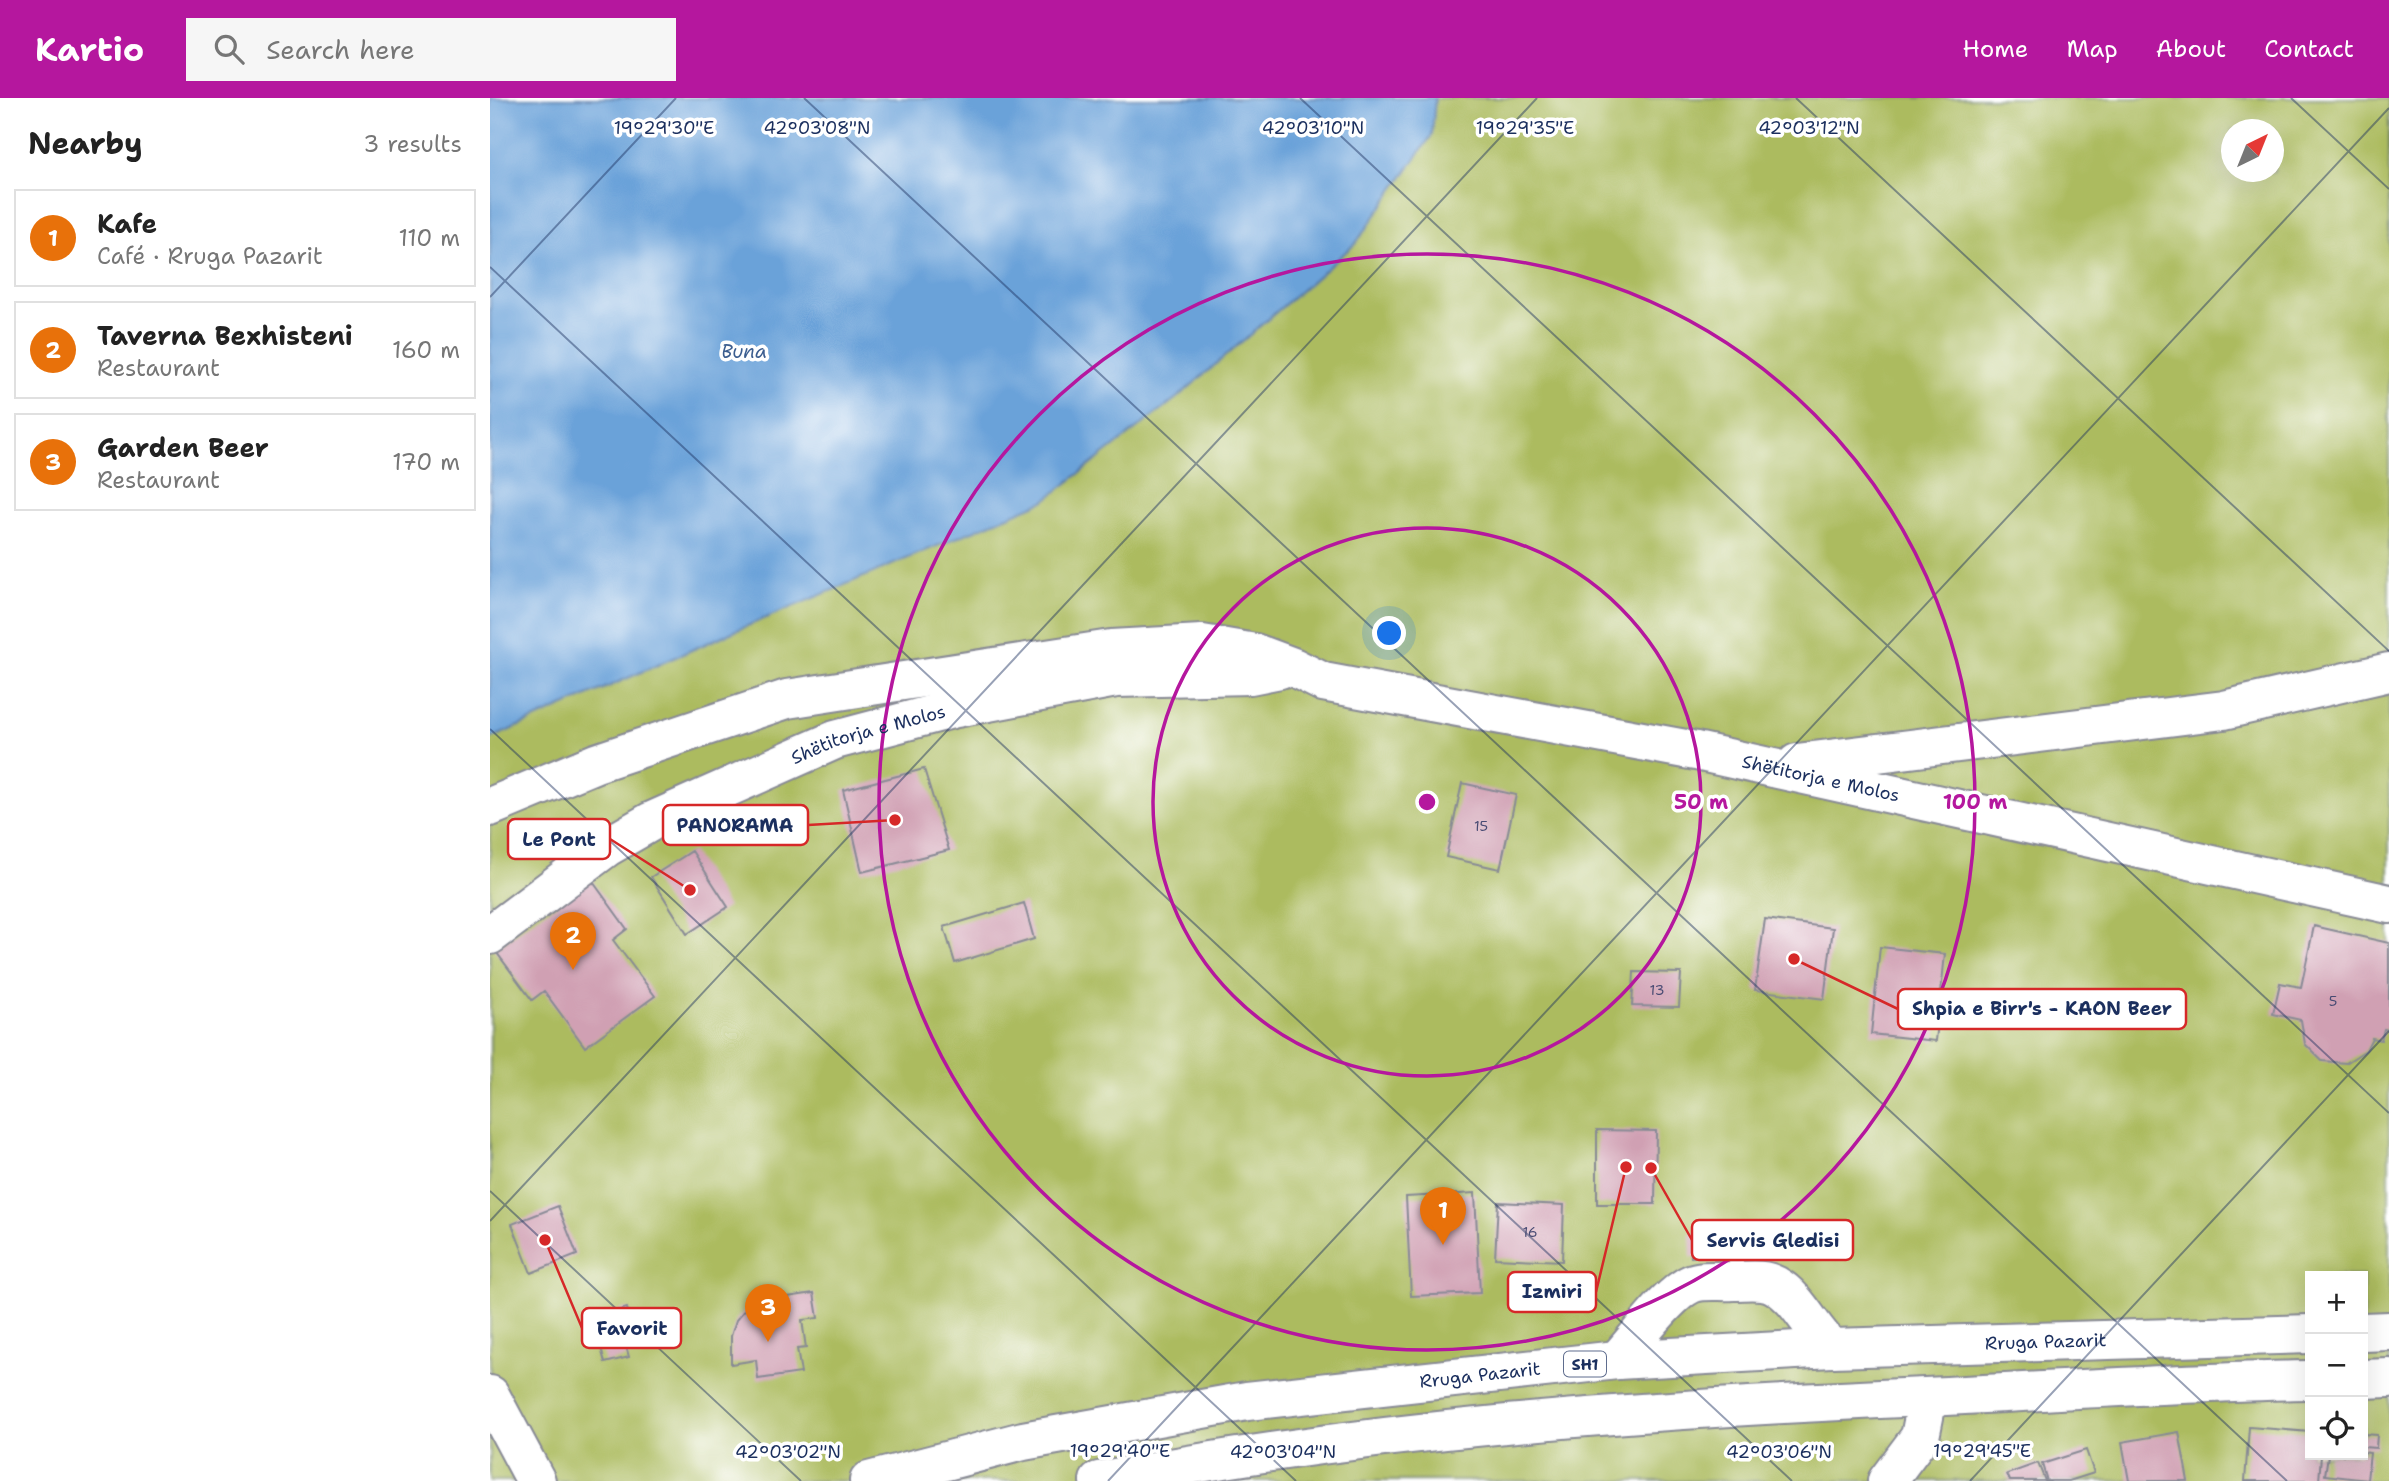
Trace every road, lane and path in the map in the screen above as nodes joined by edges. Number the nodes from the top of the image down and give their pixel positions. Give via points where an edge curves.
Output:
1 (1293, 667) junction
2 (2389, 672) edge
3 (1767, 766) junction
4 (490, 807) edge
5 (2389, 905) edge
6 (490, 935) edge
7 (2389, 1331) edge
8 (2368, 1332) edge
9 (2305, 1334) edge
10 (1832, 1348) junction
11 (1617, 1360) junction
12 (2368, 1378) edge
13 (2389, 1378) edge
14 (2305, 1380) edge
15 (490, 1395) edge
16 (1928, 1397) junction
17 (537, 1481) edge
18 (869, 1481) edge
19 (1099, 1481) edge
20 (1887, 1481) edge

1 - 3 street, Shëtitorja e Molos via 1323,682
1 - 4 street, Shëtitorja e Molos via 1255,653 1202,644 1111,649 787,699 609,758
1 - 6 street, Shëtitorja e Molos via 1250,675 1115,678 956,708 835,740 652,821 607,847
2 - 3 street via 2224,710
3 - 5 street, Shëtitorja e Molos
7 - 8 street
9 - 10 street, Rruga Pazarit / SH1
10 - 11 street, Rruga Pazarit / SH1
10 - 11 street via 1774,1284 1762,1280 1693,1283 1665,1302
11 - 18 street, Rruga Pazarit / SH1 via 1247,1401 1023,1441
12 - 13 street
14 - 16 street
15 - 17 street
16 - 19 street via 1643,1410 1442,1428 1197,1462
16 - 20 street via 1920,1437

